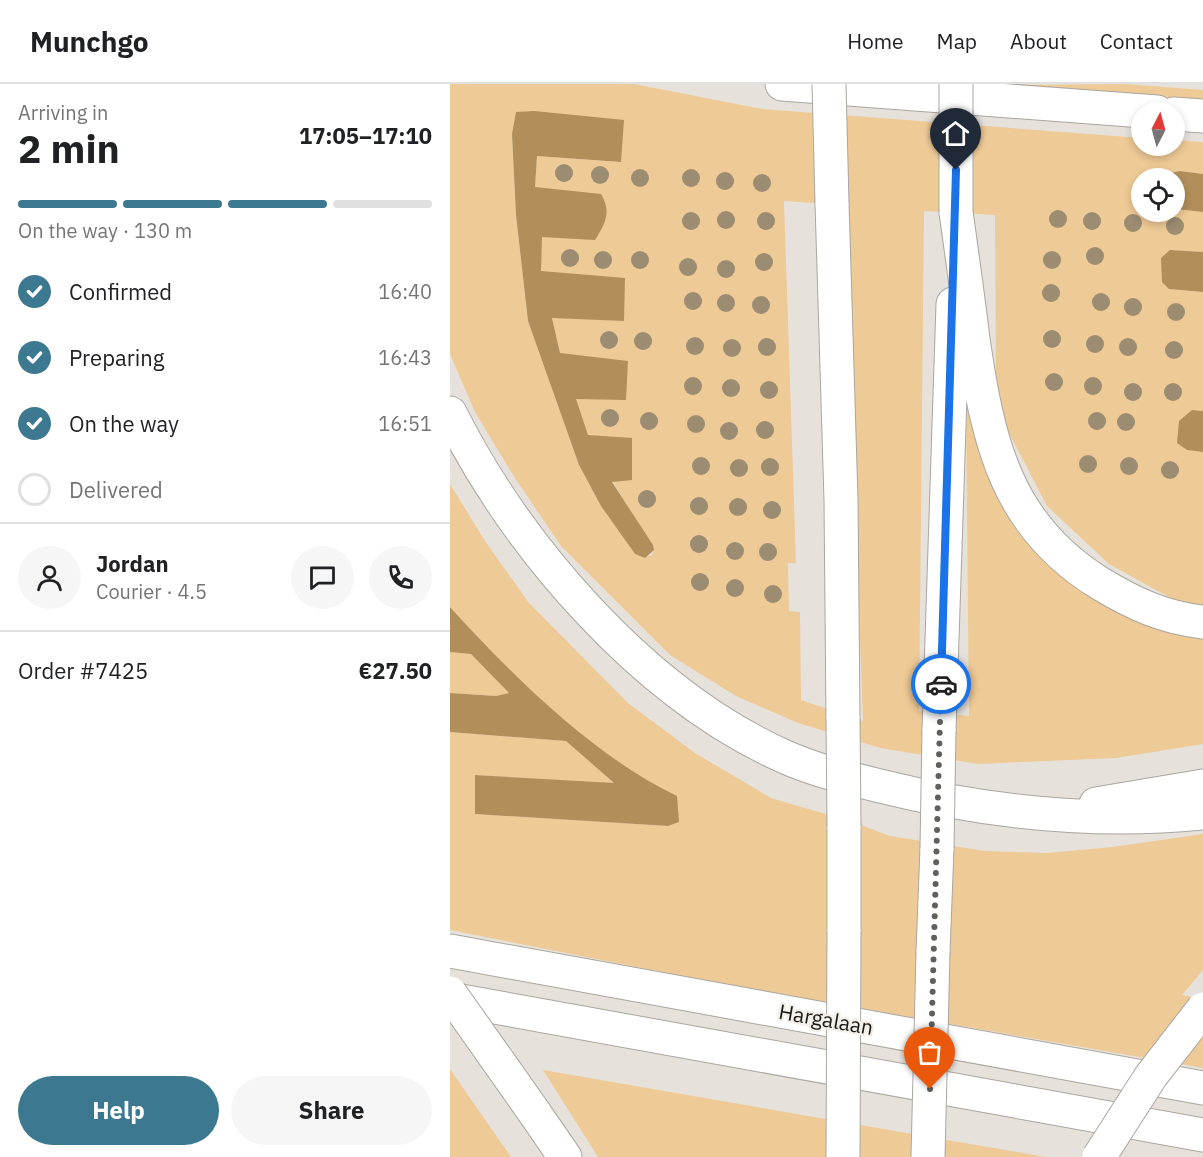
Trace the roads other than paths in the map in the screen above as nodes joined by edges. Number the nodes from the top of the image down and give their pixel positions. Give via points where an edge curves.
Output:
1 (782, 84) edge
2 (829, 84) edge
3 (956, 84) edge
4 (1131, 110) edge
5 (1185, 115) edge
6 (1203, 116) edge
7 (956, 212) junction
8 (450, 412) edge
9 (1203, 622) edge
10 (1203, 786) edge
11 (1203, 813) edge
12 (1044, 814) junction
13 (450, 951) edge
14 (450, 993) edge
15 (450, 999) edge
16 (1203, 1009) edge
17 (1203, 1088) edge
18 (1203, 1135) edge
19 (565, 1157) edge
20 (843, 1157) edge
21 (928, 1157) edge
22 (1099, 1157) edge

1 - 4 main road
2 - 20 main road, bridge via 841,500
3 - 7 main road, bridge
5 - 6 main road
7 - 9 main road via 987,427 1015,497 1052,545 1088,576 1129,602 1176,619
7 - 21 main road, bridge
8 - 12 main road via 468,449 571,595 660,677 735,730 784,756 837,775 925,797
10 - 12 main road
11 - 12 main road via 1150,819
13 - 17 main road, Hargalaan
14 - 19 main road, bridge
15 - 18 main road
16 - 22 main road, bridge via 1151,1076

